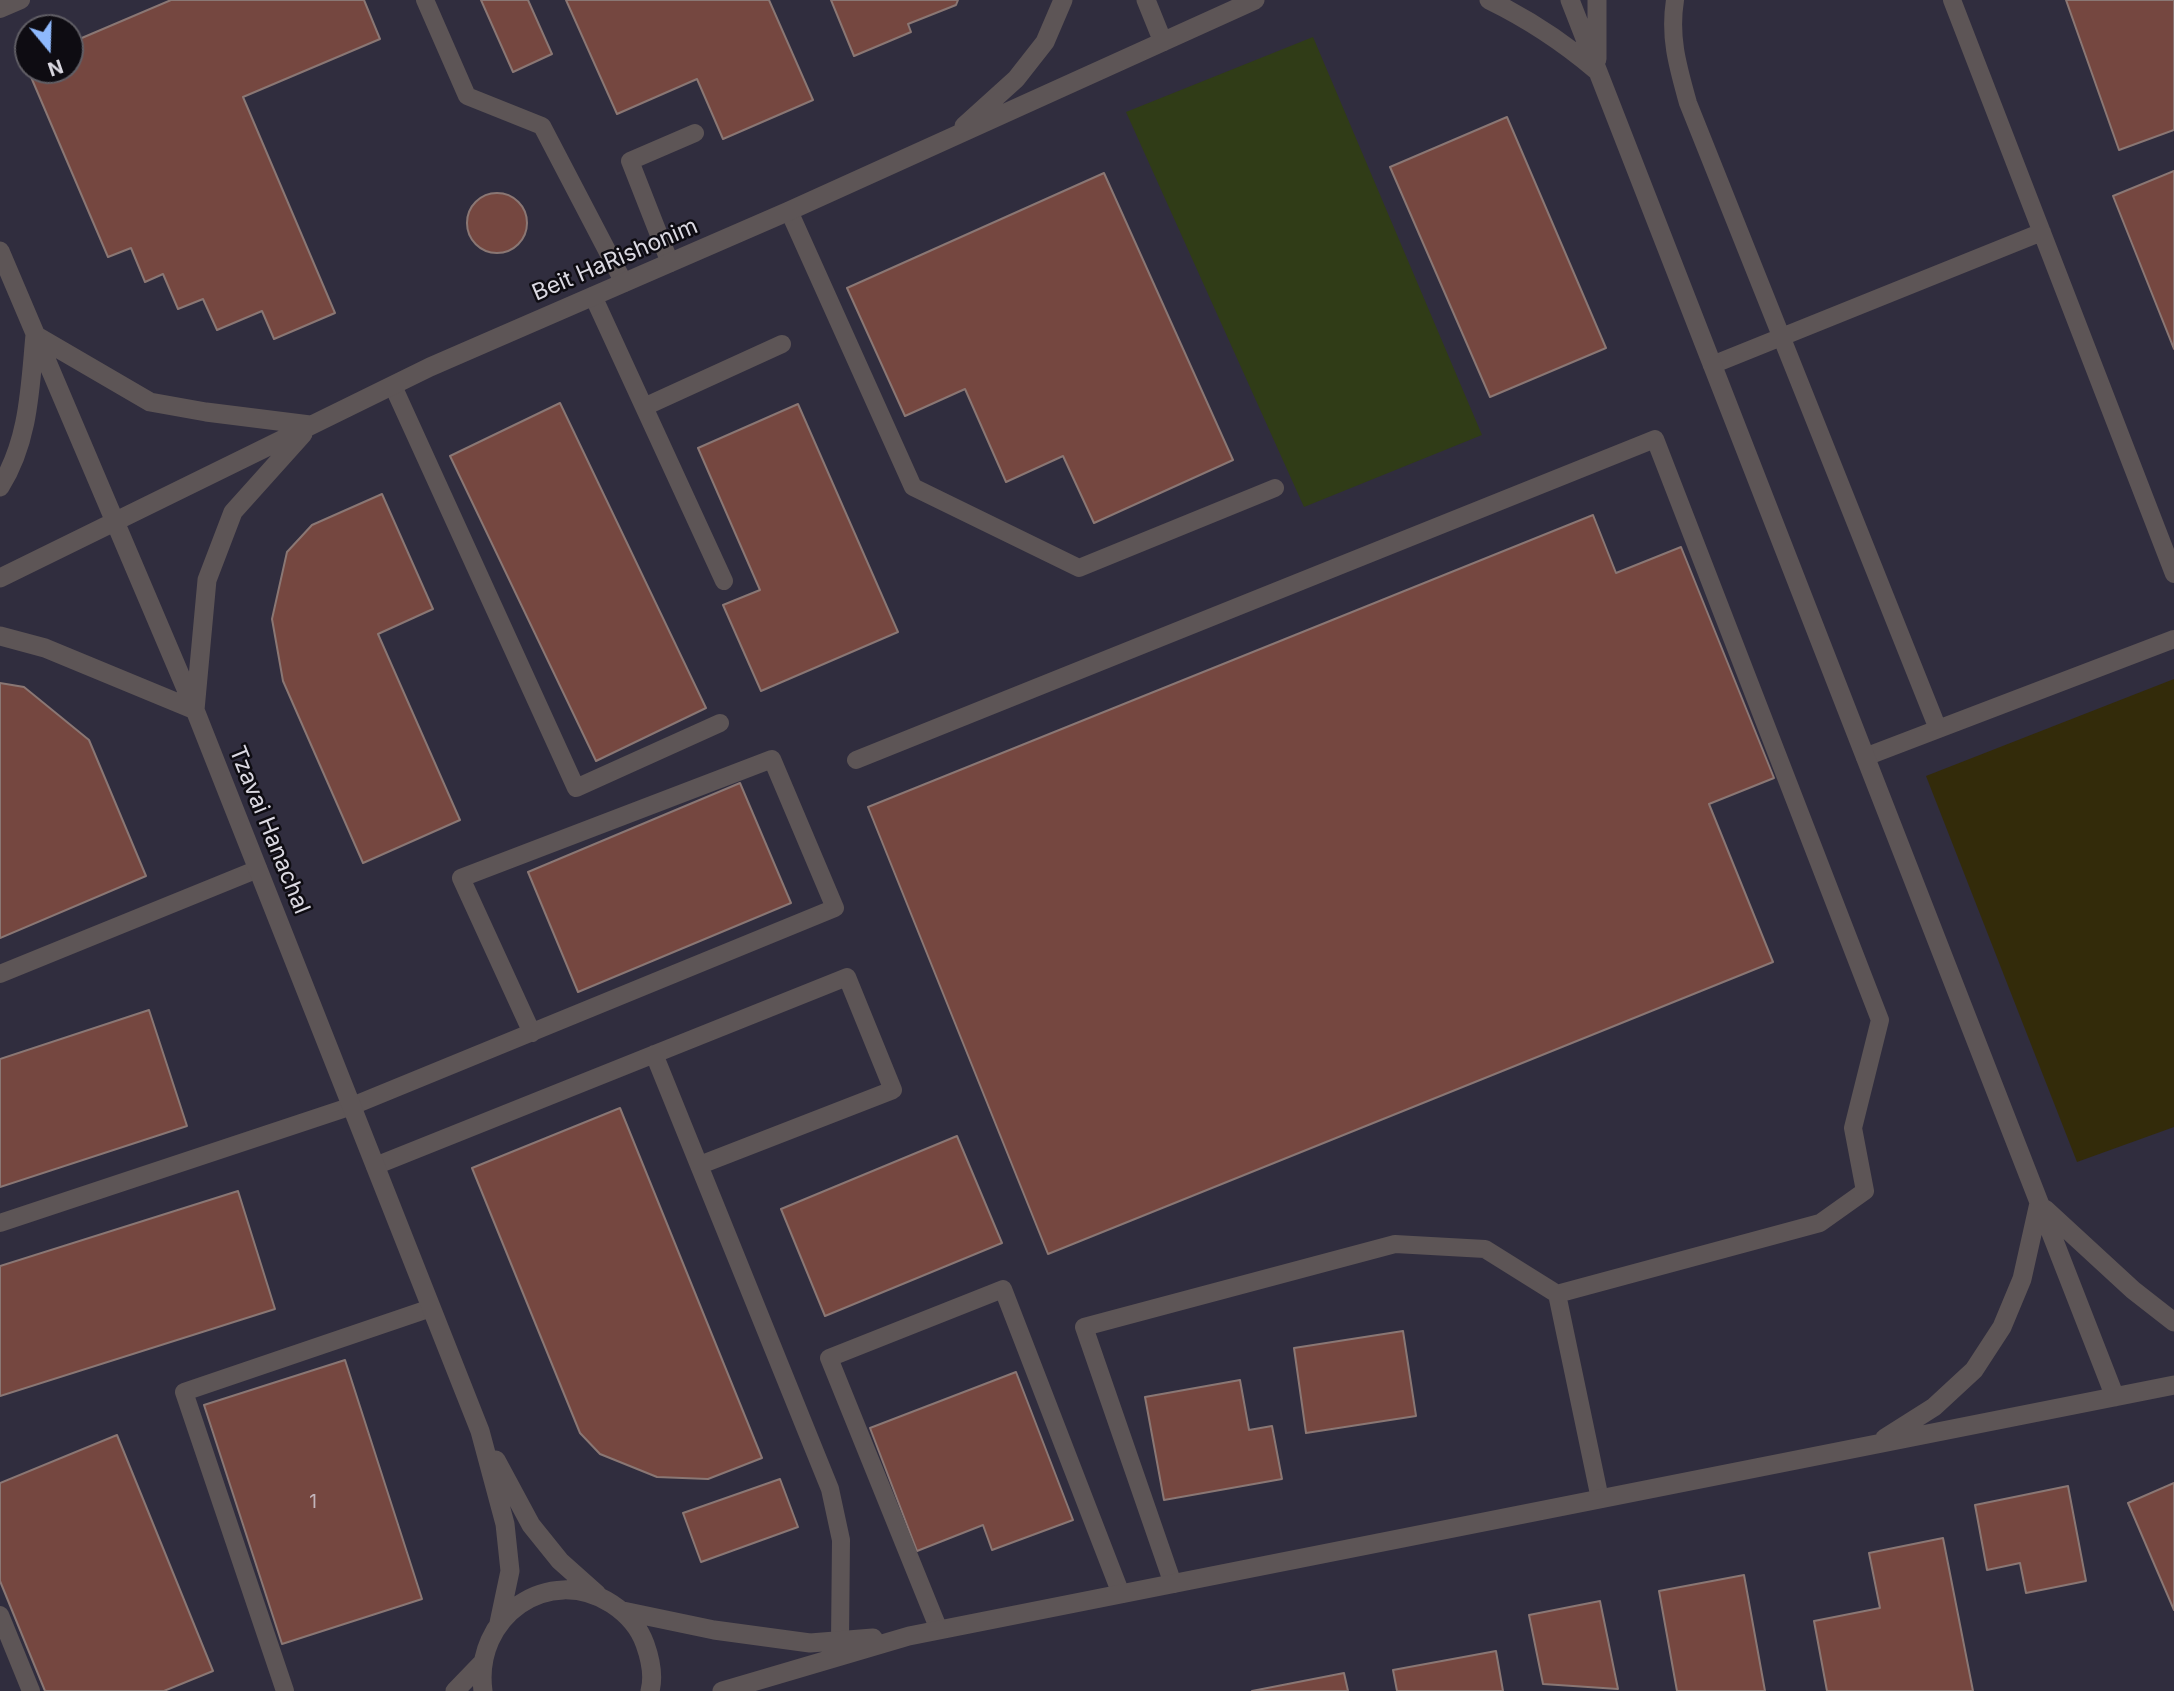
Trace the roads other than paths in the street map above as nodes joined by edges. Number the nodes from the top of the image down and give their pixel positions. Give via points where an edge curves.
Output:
1 (21, 0) edge
2 (425, 0) edge
3 (1063, 0) edge
4 (1146, 0) edge
5 (1255, 0) edge
6 (1489, 0) edge
7 (1570, 0) edge
8 (1597, 0) edge
9 (1675, 0) edge
10 (1952, 0) edge
11 (0, 9) edge
12 (1163, 42) junction
13 (1597, 70) junction
14 (695, 133) dead end
15 (951, 138) junction
16 (789, 211) junction
17 (2042, 232) junction
18 (0, 251) edge
19 (670, 263) junction
20 (624, 283) junction
21 (593, 296) junction
22 (35, 335) junction
23 (1782, 337) junction
24 (782, 344) dead end
25 (1712, 365) junction
26 (393, 386) junction
27 (644, 407) junction
28 (311, 425) junction
29 (0, 487) edge
30 (1275, 488) dead end
31 (115, 521) junction
32 (2174, 574) edge
33 (0, 578) edge
34 (724, 581) dead end
35 (0, 636) edge
36 (2174, 639) edge
37 (195, 710) junction
38 (720, 723) dead end
39 (1938, 729) junction
40 (1865, 757) junction
41 (856, 760) dead end
42 (258, 869) junction
43 (0, 974) edge
44 (531, 1033) junction
45 (654, 1054) junction
46 (352, 1106) junction
47 (700, 1165) junction
48 (375, 1167) junction
49 (2039, 1203) junction
50 (0, 1223) edge
51 (1557, 1294) junction
52 (431, 1308) junction
53 (2174, 1322) edge
54 (2174, 1385) edge
55 (2115, 1397) junction
56 (480, 1431) junction
57 (1874, 1445) junction
58 (1600, 1499) junction
59 (1173, 1584) junction
60 (1121, 1594) junction
61 (599, 1596) junction
62 (623, 1611) junction
63 (0, 1615) edge
64 (499, 1623) junction
65 (939, 1630) junction
66 (839, 1649) junction
67 (484, 1662) junction
68 (31, 1691) edge
69 (285, 1691) edge
70 (455, 1691) edge
71 (484, 1691) edge
72 (650, 1691) edge
73 (722, 1691) edge

1 - 11 lane
2 - 20 lane via 467,96 542,126
3 - 15 street via 1045,42 1016,79
4 - 12 street
5 - 12 street, Beit HaRishonim
6 - 13 street via 1563,42
7 - 13 street
8 - 13 street
9 - 23 lane via 1671,24 1688,103
10 - 17 lane
12 - 15 street, Beit HaRishonim
13 - 25 street
14 - 19 lane via 630,161
15 - 16 street, Beit HaRishonim
16 - 19 street, Beit HaRishonim
16 - 30 lane via 913,487 1079,568
17 - 23 lane
17 - 32 lane
18 - 22 street, Tzavai Hanachal
19 - 20 street, Beit HaRishonim
20 - 21 street, Beit HaRishonim
21 - 26 street, Beit HaRishonim
21 - 27 lane
22 - 28 street via 150,402
22 - 29 street via 28,409 13,466
22 - 31 street, Tzavai Hanachal
23 - 25 lane
23 - 39 lane
24 - 27 lane
25 - 40 street
26 - 28 street, Beit HaRishonim
26 - 38 lane via 576,788
27 - 34 lane
28 - 31 street, Beit HaRishonim
28 - 37 street via 233,512 207,580
31 - 33 street, Beit HaRishonim
31 - 37 street, Tzavai Hanachal
35 - 37 street via 45,648
36 - 39 lane
37 - 42 street, Tzavai Hanachal
39 - 40 lane
40 - 49 street
41 - 51 lane via 1655,439 1880,1020 1853,1128 1865,1191 1820,1223
42 - 43 lane
42 - 46 street, Tzavai Hanachal
44 - 44 lane via 835,908 772,759 461,878
44 - 46 lane
45 - 47 lane
45 - 47 lane via 847,977 893,1090
45 - 48 lane
46 - 48 street, Tzavai Hanachal
46 - 50 lane
47 - 66 lane via 830,1489 841,1541
48 - 52 street, Tzavai Hanachal
49 - 53 street
49 - 55 street
49 - 57 street via 2022,1279 2002,1327 1974,1370 1934,1407
51 - 58 lane
51 - 59 lane via 1485,1249 1395,1244 1084,1327
52 - 56 street, Tzavai Hanachal
52 - 69 lane via 184,1392
54 - 55 street
55 - 57 street
56 - 61 street, Tzavai Hanachal via 531,1525 560,1561
56 - 64 street, Tzavai Hanachal via 505,1524 510,1571
57 - 58 street
58 - 59 street
59 - 60 street
60 - 65 street
60 - 65 lane via 1003,1289 829,1358
61 - 62 street
61 - 64 street via 572,1590 544,1593 519,1604
62 - 66 street
62 - 72 street via 641,1632 650,1658
63 - 68 lane
64 - 67 street via 486,1647
65 - 66 street
66 - 73 street
67 - 70 street
67 - 71 street

